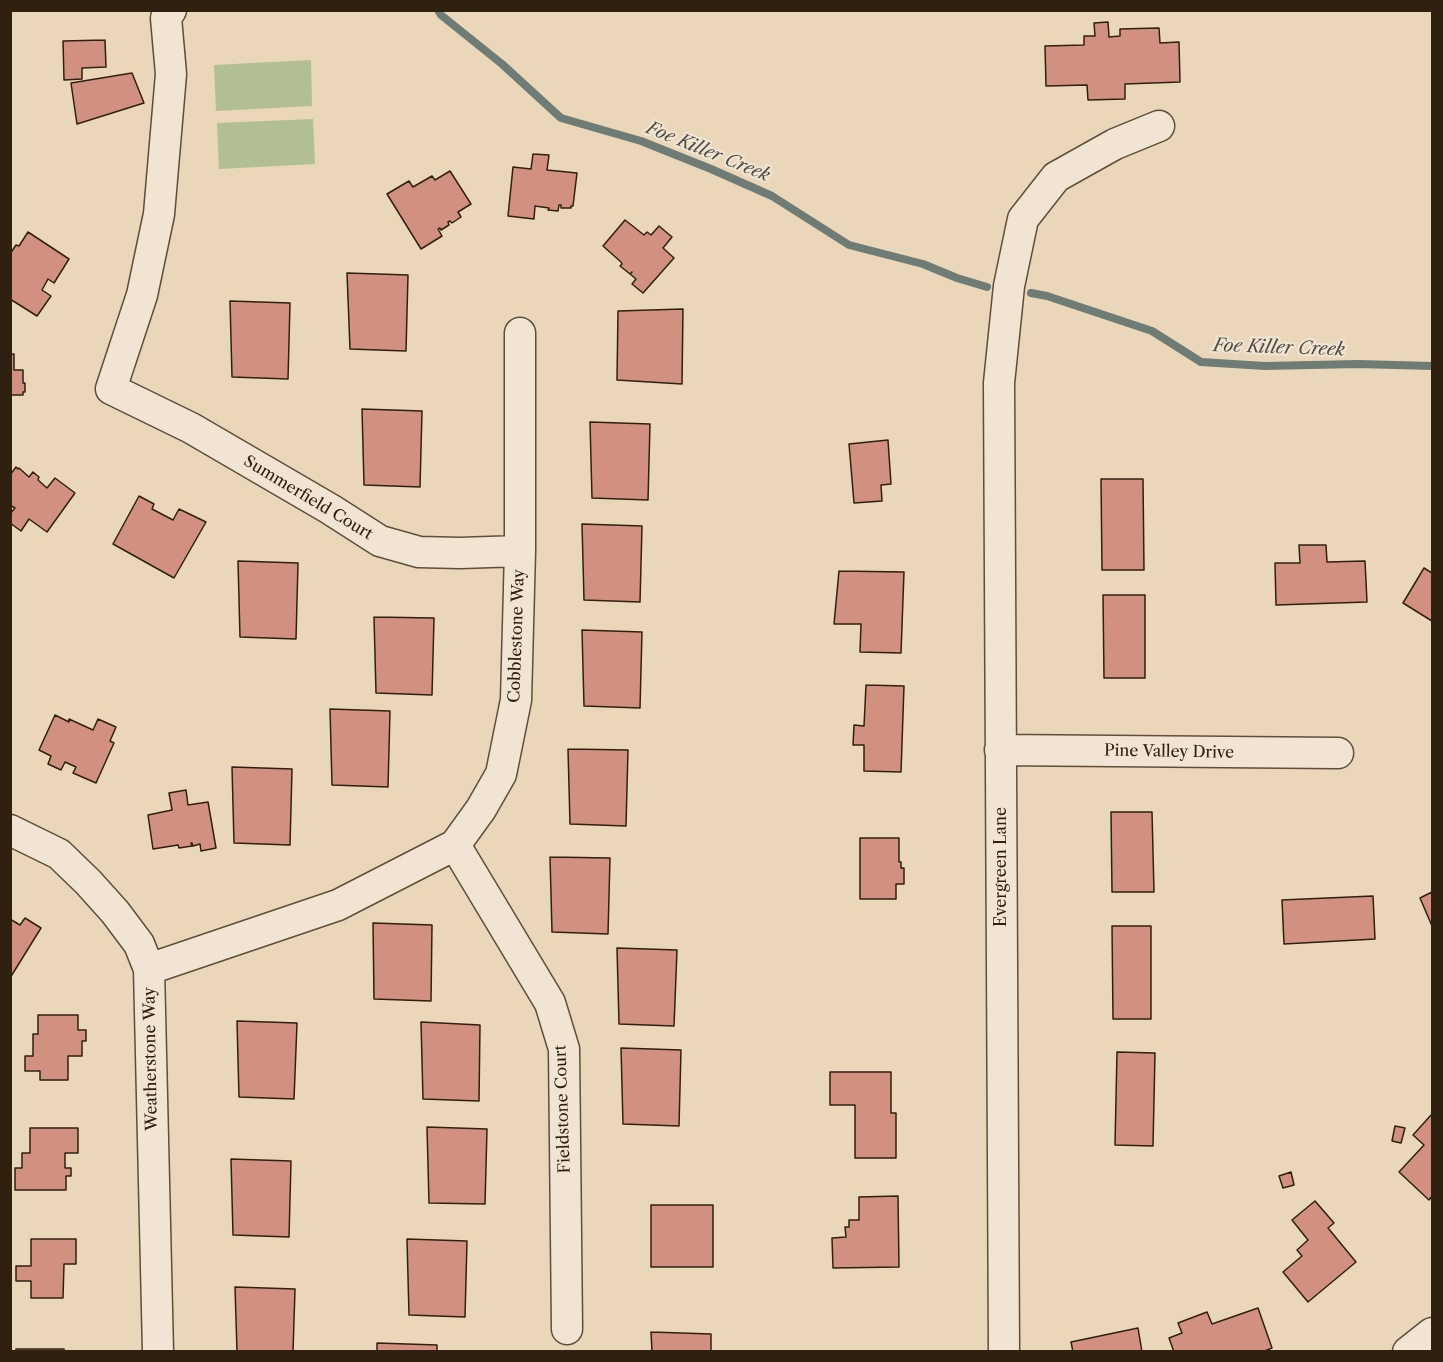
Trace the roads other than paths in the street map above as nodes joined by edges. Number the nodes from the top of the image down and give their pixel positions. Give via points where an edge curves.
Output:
1 (171, 10) edge
2 (1159, 126) dead end
3 (519, 333) dead end
4 (520, 551) junction
5 (1000, 750) junction
6 (1338, 753) dead end
7 (10, 830) edge
8 (455, 845) junction
9 (149, 969) junction
10 (567, 1329) dead end
11 (1432, 1333) edge
12 (158, 1352) edge
13 (1004, 1352) edge
14 (1408, 1352) edge

1 - 4 street, Summerfield Court via 166,18 171,74 159,214 142,295 111,389 191,428 380,542 419,552
2 - 5 street, Evergreen Lane via 1115,144 1056,177 1023,219 1009,286 999,383
3 - 4 street, Cobblestone Way
4 - 8 street, Cobblestone Way via 516,700 501,774
5 - 6 street, Pine Valley Drive
5 - 13 street, Evergreen Lane
7 - 9 street, Weatherstone Way via 59,854 81,875 140,944
8 - 9 street, Cobblestone Way via 338,905
8 - 10 street, Fieldstone Court via 550,1003 564,1049
9 - 12 street, Weatherstone Way
11 - 14 street

